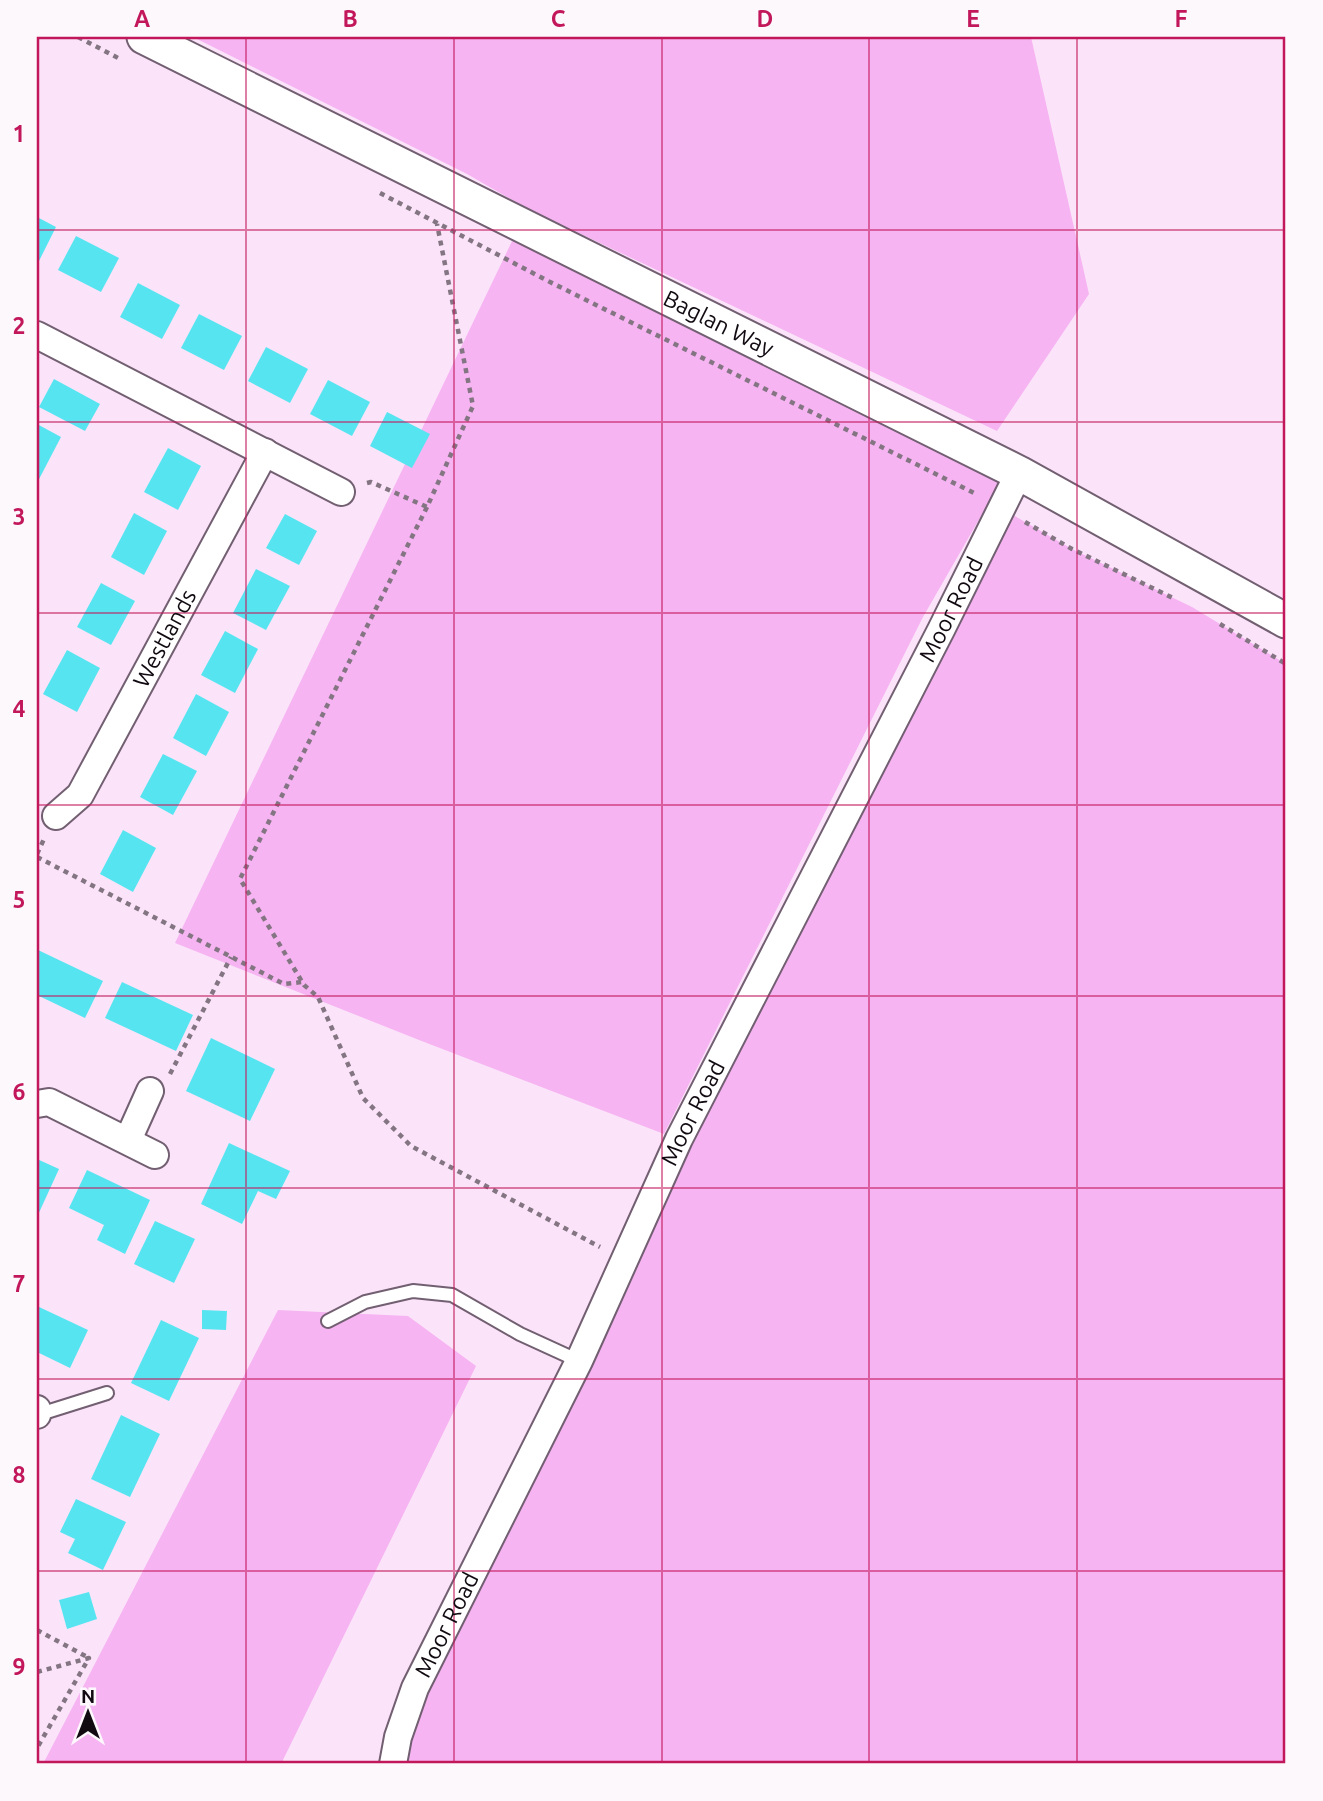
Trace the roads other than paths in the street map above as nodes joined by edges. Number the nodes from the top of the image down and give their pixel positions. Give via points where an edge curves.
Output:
1 (135, 50) edge
2 (37, 335) edge
3 (265, 452) junction
4 (1019, 473) junction
5 (341, 492) road end
6 (1286, 621) edge
7 (56, 816) dead end
8 (150, 1091) road end
9 (37, 1104) edge
10 (128, 1140) junction
11 (155, 1155) dead end
12 (328, 1321) dead end
13 (579, 1361) junction
14 (107, 1393) dead end
15 (37, 1409) edge
16 (37, 1415) edge
17 (393, 1764) edge

1 - 4 street, Baglan Way
2 - 3 street
3 - 5 street
3 - 7 street, Westlands via 80,795
4 - 6 street, Baglan Way
4 - 13 street, Moor Road via 679,1139
8 - 10 street
9 - 10 street via 49,1102
10 - 11 street
12 - 13 lane via 365,1302 413,1291 452,1295
13 - 17 street, Moor Road via 415,1688
14 - 16 lane
15 - 16 street

